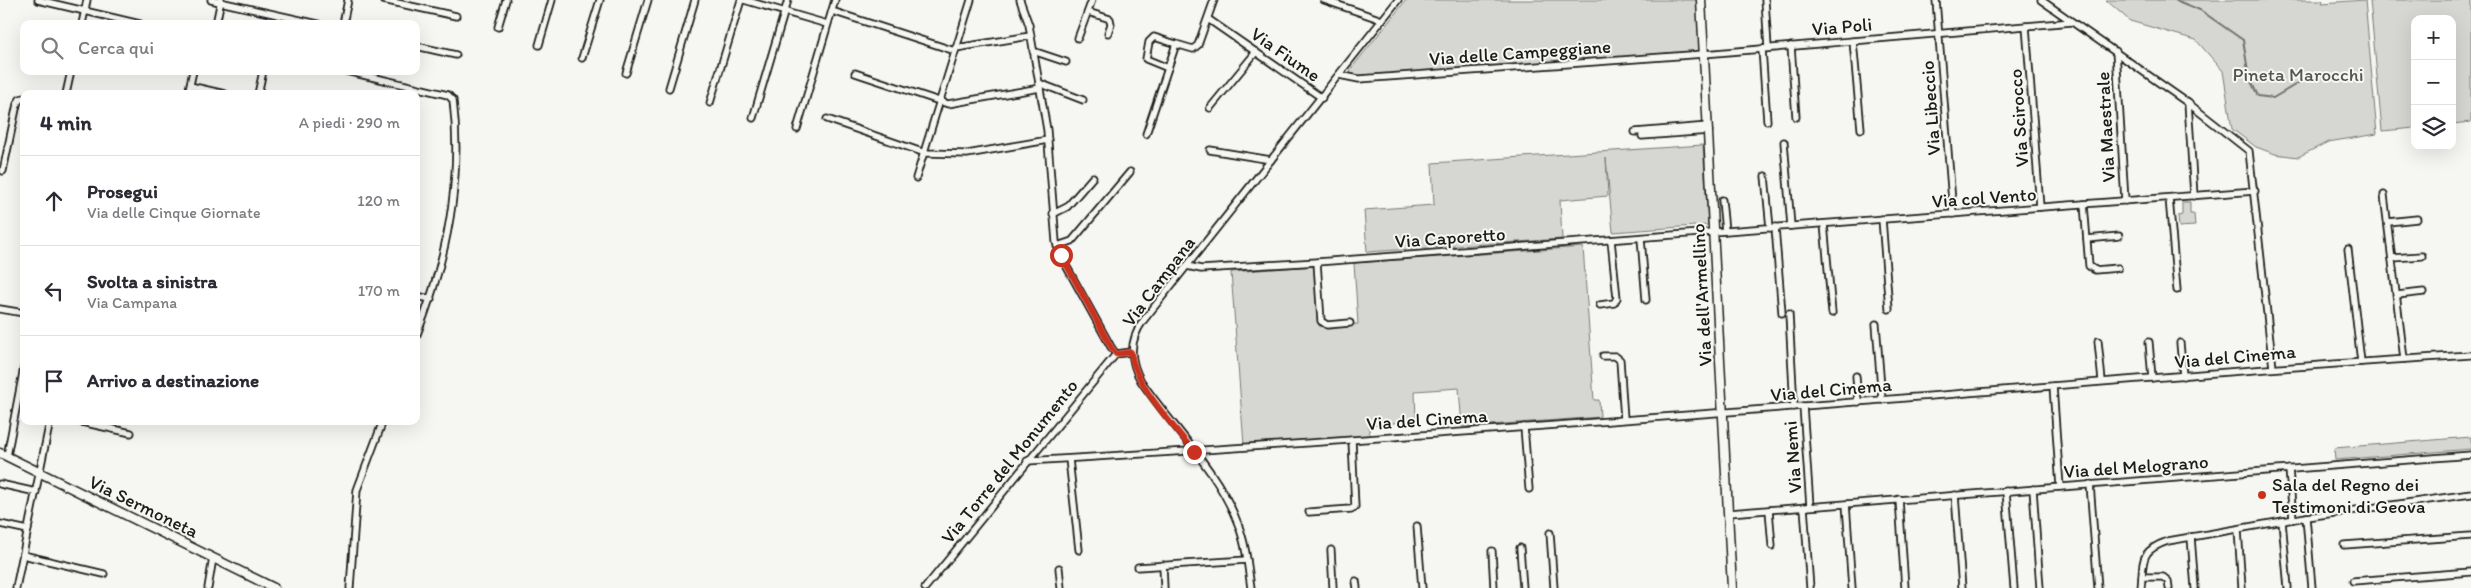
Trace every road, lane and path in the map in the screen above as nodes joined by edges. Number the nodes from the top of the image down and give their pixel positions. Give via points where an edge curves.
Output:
1 (38, 0) edge
2 (87, 0) edge
3 (211, 0) edge
4 (348, 0) edge
5 (384, 0) edge
6 (506, 0) edge
7 (552, 0) edge
8 (600, 0) edge
9 (648, 0) edge
10 (695, 0) edge
11 (742, 0) edge
12 (788, 0) edge
13 (835, 0) edge
14 (971, 0) edge
15 (1020, 0) edge
16 (1092, 0) edge
17 (1214, 0) edge
18 (1324, 0) edge
19 (1398, 0) edge
20 (1701, 0) edge
21 (1765, 0) edge
22 (1936, 0) edge
23 (2041, 0) edge
24 (221, 1) edge
25 (84, 11) junction
26 (832, 11) junction
27 (784, 12) junction
28 (1088, 12) junction
29 (456, 16) dead end
30 (1208, 19) junction
31 (83, 20) edge
32 (123, 20) edge
33 (217, 20) edge
34 (301, 20) edge
35 (344, 20) edge
36 (1382, 20) junction
37 (2072, 22) junction
38 (827, 24) junction
39 (2026, 26) junction
40 (498, 27) dead end
41 (1108, 33) dead end
42 (1939, 33) junction
43 (1030, 36) junction
44 (1078, 38) dead end
45 (1853, 40) junction
46 (1176, 44) junction
47 (539, 45) dead end
48 (1791, 46) junction
49 (420, 47) edge
50 (1765, 48) junction
51 (955, 50) junction
52 (2116, 51) junction
53 (1033, 52) junction
54 (1256, 52) junction
55 (1704, 54) junction
56 (456, 55) dead end
57 (582, 58) dead end
58 (1066, 62) dead end
59 (1168, 68) junction
60 (626, 73) dead end
61 (855, 73) dead end
62 (70, 75) edge
63 (192, 75) edge
64 (262, 75) edge
65 (364, 75) edge
66 (1340, 75) junction
67 (1040, 85) junction
68 (190, 86) junction
69 (670, 88) dead end
70 (67, 90) edge
71 (189, 90) edge
72 (208, 90) edge
73 (259, 90) edge
74 (1322, 98) junction
75 (20, 99) edge
76 (1083, 100) dead end
77 (939, 102) junction
78 (710, 103) dead end
79 (2188, 103) junction
80 (1210, 108) dead end
81 (1796, 117) dead end
82 (753, 118) dead end
83 (827, 118) dead end
84 (1767, 120) dead end
85 (1709, 128) junction
86 (1861, 129) dead end
87 (797, 130) dead end
88 (1635, 132) dead end
89 (1146, 134) dead end
90 (1642, 136) dead end
91 (1048, 140) junction
92 (1784, 142) dead end
93 (1210, 150) dead end
94 (925, 153) junction
95 (1271, 160) junction
96 (3, 171) dead end
97 (1130, 172) dead end
98 (1765, 176) dead end
99 (1093, 177) dead end
100 (916, 178) dead end
101 (2255, 191) junction
102 (2384, 195) dead end
103 (2194, 196) junction
104 (2170, 198) junction
105 (1722, 200) dead end
106 (2125, 201) junction
107 (2084, 204) junction
108 (2040, 208) junction
109 (1053, 214) junction
110 (1953, 214) junction
111 (1882, 219) junction
112 (2416, 219) dead end
113 (2388, 222) junction
114 (1824, 224) junction
115 (1791, 226) junction
116 (1772, 228) junction
117 (1725, 231) junction
118 (1715, 232) junction
119 (2119, 236) dead end
120 (1641, 238) junction
121 (2087, 239) junction
122 (1612, 240) junction
123 (1057, 246) junction
124 (2348, 248) dead end
125 (2422, 256) dead end
126 (2392, 258) junction
127 (1317, 262) junction
128 (1187, 266) junction
129 (2118, 268) dead end
130 (2177, 290) dead end
131 (2424, 292) dead end
132 (2397, 295) junction
133 (420, 297) edge
134 (431, 299) junction
135 (1646, 300) dead end
136 (1600, 305) dead end
137 (0, 309) edge
138 (1889, 309) dead end
139 (20, 312) edge
140 (1832, 313) dead end
141 (1350, 323) dead end
142 (1876, 324) dead end
143 (420, 327) edge
144 (2098, 341) dead end
145 (2149, 342) dead end
146 (2180, 343) dead end
147 (1131, 352) junction
148 (1116, 354) junction
149 (2471, 355) edge
150 (1603, 356) dead end
151 (2404, 359) junction
152 (2361, 362) junction
153 (2273, 368) junction
154 (1856, 376) dead end
155 (2183, 376) junction
156 (2152, 378) junction
157 (2102, 381) junction
158 (20, 384) edge
159 (2053, 386) junction
160 (1882, 400) junction
161 (1858, 402) junction
162 (1803, 406) junction
163 (1794, 407) junction
164 (1723, 412) junction
165 (1624, 419) junction
166 (49, 425) edge
167 (95, 425) edge
168 (381, 425) edge
169 (1524, 427) junction
170 (131, 433) dead end
171 (1352, 440) junction
172 (1194, 452) junction
173 (4, 454) edge
174 (2471, 455) edge
175 (1069, 459) junction
176 (1028, 461) junction
177 (2289, 469) junction
178 (40, 473) junction
179 (0, 484) edge
180 (2090, 484) junction
181 (2060, 487) junction
182 (1529, 489) dead end
183 (2033, 489) junction
184 (2006, 491) junction
185 (36, 492) junction
186 (2471, 494) edge
187 (1955, 495) junction
188 (1899, 499) junction
189 (1846, 504) junction
190 (1807, 506) junction
191 (1769, 510) junction
192 (1309, 512) dead end
193 (1729, 513) junction
194 (2306, 517) junction
195 (2293, 519) junction
196 (2282, 521) junction
197 (0, 524) edge
198 (1417, 526) dead end
199 (28, 530) junction
200 (2238, 530) junction
201 (1550, 533) dead end
202 (2471, 536) edge
203 (2191, 537) junction
204 (2344, 545) dead end
205 (1772, 546) dead end
206 (1520, 548) dead end
207 (1078, 550) dead end
208 (1331, 550) dead end
209 (1492, 551) dead end
210 (23, 555) junction
211 (214, 558) junction
212 (1247, 560) junction
213 (1162, 565) junction
214 (1138, 567) dead end
215 (1060, 568) dead end
216 (2471, 572) edge
217 (104, 574) dead end
218 (2142, 577) junction
219 (1356, 581) dead end
220 (2353, 581) dead end
221 (16, 588) edge
222 (208, 588) edge
223 (274, 588) edge
224 (350, 588) edge
225 (925, 588) edge
226 (1061, 588) edge
227 (1164, 588) edge
228 (1251, 588) edge
229 (1333, 588) edge
230 (1357, 588) edge
231 (1422, 588) edge
232 (1494, 588) edge
233 (1523, 588) edge
234 (1554, 588) edge
235 (1732, 588) edge
236 (1810, 588) edge
237 (1852, 588) edge
238 (1905, 588) edge
239 (1962, 588) edge
240 (2014, 588) edge
241 (2040, 588) edge
242 (2098, 588) edge
243 (2142, 588) edge
244 (2168, 588) edge
245 (2195, 588) edge
246 (2242, 588) edge
247 (2288, 588) edge
248 (2312, 588) edge

1 - 25 street
2 - 25 street
3 - 24 street
4 - 35 street
5 - 29 street
6 - 40 street
7 - 47 street
8 - 57 street
9 - 60 street
10 - 69 street
11 - 27 street
11 - 78 street
12 - 27 street
13 - 26 street
14 - 51 street
15 - 43 street
16 - 28 street
17 - 30 street
18 - 36 street
19 - 36 street, Via Campana
20 - 55 street, Via dell'Armellino
21 - 50 street
22 - 42 street, Via Libeccio
23 - 37 street
24 - 33 street
24 - 34 street
25 - 31 street
25 - 32 street
26 - 38 street
26 - 51 street
27 - 38 street
27 - 82 street
28 - 41 street via 1110,19
28 - 44 street
30 - 46 street via 1198,47 1193,49
30 - 54 street, Via Fiume
36 - 66 street, Via Campana
37 - 39 street, Via Poli
37 - 52 street
38 - 87 street
39 - 42 street, Via Poli
39 - 108 street, Via Scirocco
42 - 45 street, Via Poli
42 - 110 street, Via Libeccio
43 - 51 street
43 - 53 street
45 - 48 street, Via Poli
45 - 86 street
46 - 59 street
46 - 59 street via 1154,37 1150,42 1146,59
48 - 50 street, Via Poli
48 - 81 street
49 - 56 street
50 - 55 street, Via Poli
50 - 84 street
51 - 77 street
52 - 79 street
52 - 106 street, Via Maestrale
53 - 58 street
53 - 67 street
54 - 74 street, Via Fiume
54 - 80 street
55 - 66 street, Via delle Campeggiane via 1357,79
55 - 85 street, Via dell'Armellino
59 - 89 street
61 - 77 street
62 - 70 street
63 - 68 street
64 - 73 street
65 - 134 street via 448,94 453,100 456,180
66 - 74 street, Via Campana
67 - 76 street
67 - 77 street via 957,104
67 - 91 street
68 - 71 street
68 - 72 street
74 - 95 street, Via Campana
75 - 96 street
77 - 94 street
79 - 101 street via 2248,149
79 - 103 street
83 - 94 street
85 - 88 street
85 - 90 street
85 - 118 street, Via dell'Armellino
91 - 94 street via 967,154
91 - 109 street
92 - 115 street
93 - 95 street
94 - 100 street
95 - 128 street, Via Campana
97 - 123 street via 1071,242
98 - 116 street
99 - 109 street via 1067,208
101 - 103 street, Via col Vento
101 - 153 street
102 - 113 street
103 - 104 street, Via col Vento
104 - 106 street, Via col Vento
104 - 130 street
105 - 117 street
106 - 107 street, Via col Vento
107 - 108 street, Via col Vento
107 - 121 street
108 - 110 street, Via col Vento
109 - 123 street
110 - 111 street, Via col Vento
111 - 114 street, Via col Vento
111 - 138 street
112 - 113 street
113 - 126 street
114 - 115 street, Via col Vento
114 - 140 street
115 - 116 street, Via col Vento
116 - 117 street, Via col Vento
116 - 163 street
117 - 118 street, Via col Vento
118 - 120 street, Via Caporetto
118 - 164 street, Via dell'Armellino
119 - 121 street
120 - 122 street, Via Caporetto
120 - 135 street
121 - 129 street via 2091,268
122 - 127 street, Via Caporetto
122 - 136 street via 1616,300
123 - 148 street
124 - 152 street
125 - 126 street
126 - 132 street
127 - 128 street, Via Caporetto via 1200,269
127 - 141 street via 1321,321 1327,325
128 - 147 street, Via Campana via 1140,325
131 - 132 street
132 - 151 street
133 - 134 street
134 - 143 street
137 - 139 street
142 - 160 street
144 - 157 street
145 - 156 street
146 - 155 street
147 - 148 street
147 - 172 street, Via Campana via 1141,381
148 - 176 street, Via Torre del Monumento
149 - 151 street, Via del Cinema
150 - 165 street via 1615,356 1620,360
151 - 152 street, Via del Cinema
152 - 153 street, Via del Cinema
153 - 155 street, Via del Cinema
154 - 161 street
155 - 156 street, Via del Cinema
156 - 157 street, Via del Cinema
157 - 159 street, Via del Cinema
158 - 173 street
159 - 160 street, Via del Cinema
159 - 181 street
160 - 161 street, Via del Cinema
161 - 162 street, Via del Cinema
162 - 163 street, Via del Cinema
162 - 190 street, Via Nemi
163 - 164 street, Via del Cinema
164 - 165 street, Via del Cinema
164 - 193 street, Via dell'Armellino
165 - 169 street, Via del Cinema
166 - 178 street
167 - 170 street
168 - 224 street via 357,490
169 - 171 street, Via del Cinema
169 - 182 street
171 - 172 street, Via del Cinema
171 - 192 street via 1355,507
172 - 175 street, Via del Cinema
172 - 212 street, Via Campana via 1228,501 1239,526
173 - 178 street, Via Sermoneta
174 - 177 street, Via del Melograno
175 - 176 street, Via del Cinema
175 - 207 street
176 - 225 street, Via Torre del Monumento
177 - 180 street, Via del Melograno
177 - 195 street
178 - 185 street
178 - 211 street, Via Sermoneta
179 - 185 street
180 - 181 street, Via del Melograno
180 - 242 street
181 - 183 street, Via del Melograno
183 - 184 street, Via del Melograno
183 - 241 street
184 - 187 street, Via del Melograno
184 - 240 street
185 - 199 street
186 - 194 street
187 - 188 street, Via del Melograno
187 - 239 street
188 - 189 street, Via del Melograno
188 - 238 street
189 - 190 street, Via del Melograno
189 - 237 street
190 - 191 street, Via del Melograno
190 - 236 street
191 - 193 street, Via del Melograno
191 - 205 street
193 - 235 street, Via dell'Armellino
194 - 195 street
194 - 248 street
195 - 196 street
196 - 200 street
196 - 247 street
197 - 199 street
198 - 231 street
199 - 210 street
200 - 203 street
200 - 246 street
201 - 234 street
202 - 204 street
203 - 218 street via 2165,542 2149,550 2142,559
203 - 245 street
206 - 233 street
208 - 229 street
209 - 232 street
210 - 217 street
210 - 221 street
211 - 222 street
211 - 223 street, Via Sermoneta
212 - 213 street
212 - 228 street, Via Campana
213 - 214 street
213 - 227 street
215 - 226 street
216 - 220 street
218 - 243 street
218 - 244 street via 2164,577
219 - 230 street

